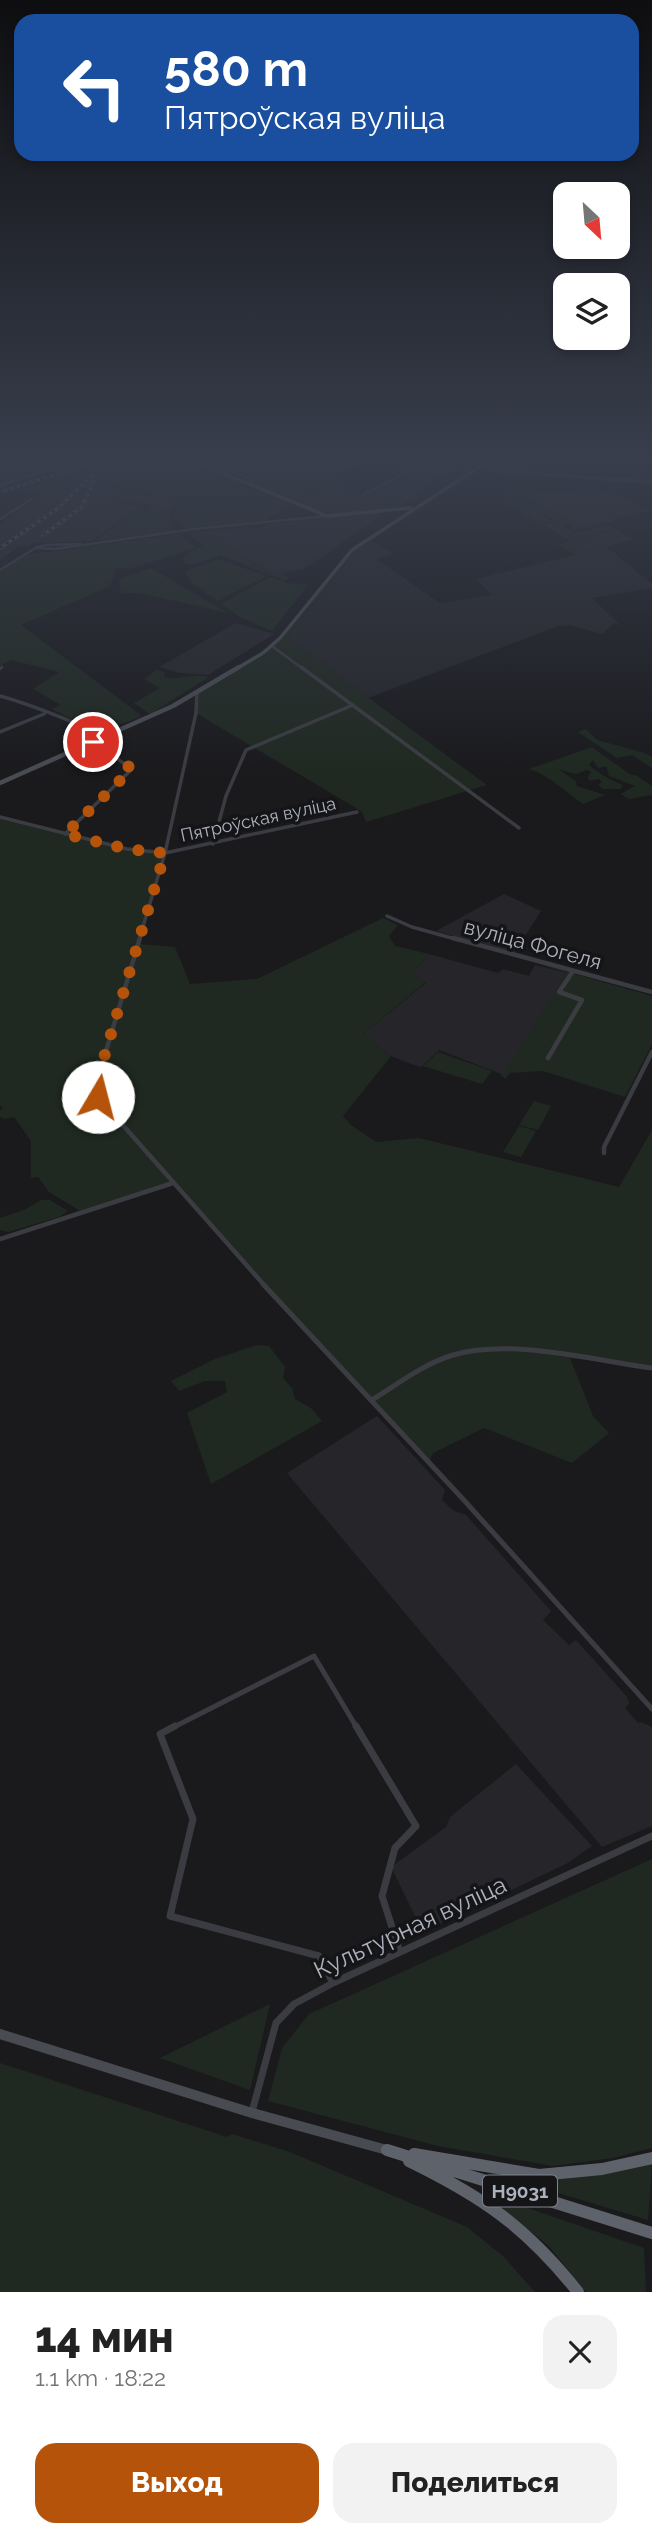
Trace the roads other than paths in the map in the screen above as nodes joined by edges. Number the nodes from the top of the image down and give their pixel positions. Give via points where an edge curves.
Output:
1 (341, 563) edge
2 (272, 646) junction
3 (197, 692) junction
4 (0, 696) edge
5 (354, 705) junction
6 (45, 713) junction
7 (0, 732) edge
8 (105, 737) junction
9 (93, 742) junction
10 (0, 783) edge
11 (357, 812) dead end
12 (0, 817) edge
13 (520, 828) dead end
14 (65, 834) junction
15 (213, 844) junction
16 (165, 853) junction
17 (387, 916) dead end
18 (573, 971) junction
19 (652, 992) edge
20 (652, 1052) edge
21 (548, 1058) dead end
22 (604, 1153) dead end
23 (173, 1183) junction
24 (0, 1239) edge
25 (652, 1368) edge
26 (372, 1400) junction
27 (652, 1709) edge
28 (652, 1836) edge
29 (400, 1952) junction
30 (333, 1983) junction
31 (0, 2034) edge
32 (252, 2113) junction
33 (387, 2150) junction
34 (652, 2158) edge
35 (652, 2233) edge
36 (578, 2292) edge

1 - 2 main road
2 - 3 main road
2 - 5 street
3 - 8 main road
3 - 16 street
4 - 6 street
5 - 13 street
5 - 15 street via 246,750 226,796
6 - 7 street
6 - 8 street
8 - 9 main road
9 - 10 main road
9 - 14 street via 132,769
11 - 15 street, Пятроўская вуліца
12 - 14 street, Пятроўская вуліца
14 - 16 street, Пятроўская вуліца
15 - 16 street, Пятроўская вуліца
16 - 23 street via 97,1089 107,1110
17 - 18 street, вуліца Фогеля via 405,925
18 - 19 street, вуліца Фогеля
18 - 21 street via 559,992 582,1000
20 - 22 street
23 - 24 street
23 - 26 street
25 - 26 street via 512,1352 464,1352 439,1360
26 - 27 street
28 - 29 street, Культурная вуліца
29 - 30 street, Культурная вуліца
29 - 30 street via 382,1896 395,1848 416,1826 314,1656 160,1734 193,1819 170,1916 319,1956
30 - 32 street, Культурная вуліца via 294,2004 276,2023
31 - 32 main road, Н9031
32 - 33 main road, Н9031
33 - 34 highway, Н9031 via 539,2175 603,2169
33 - 35 highway, Н9031
33 - 36 highway, Н9031 via 472,2193 507,2218 534,2241

